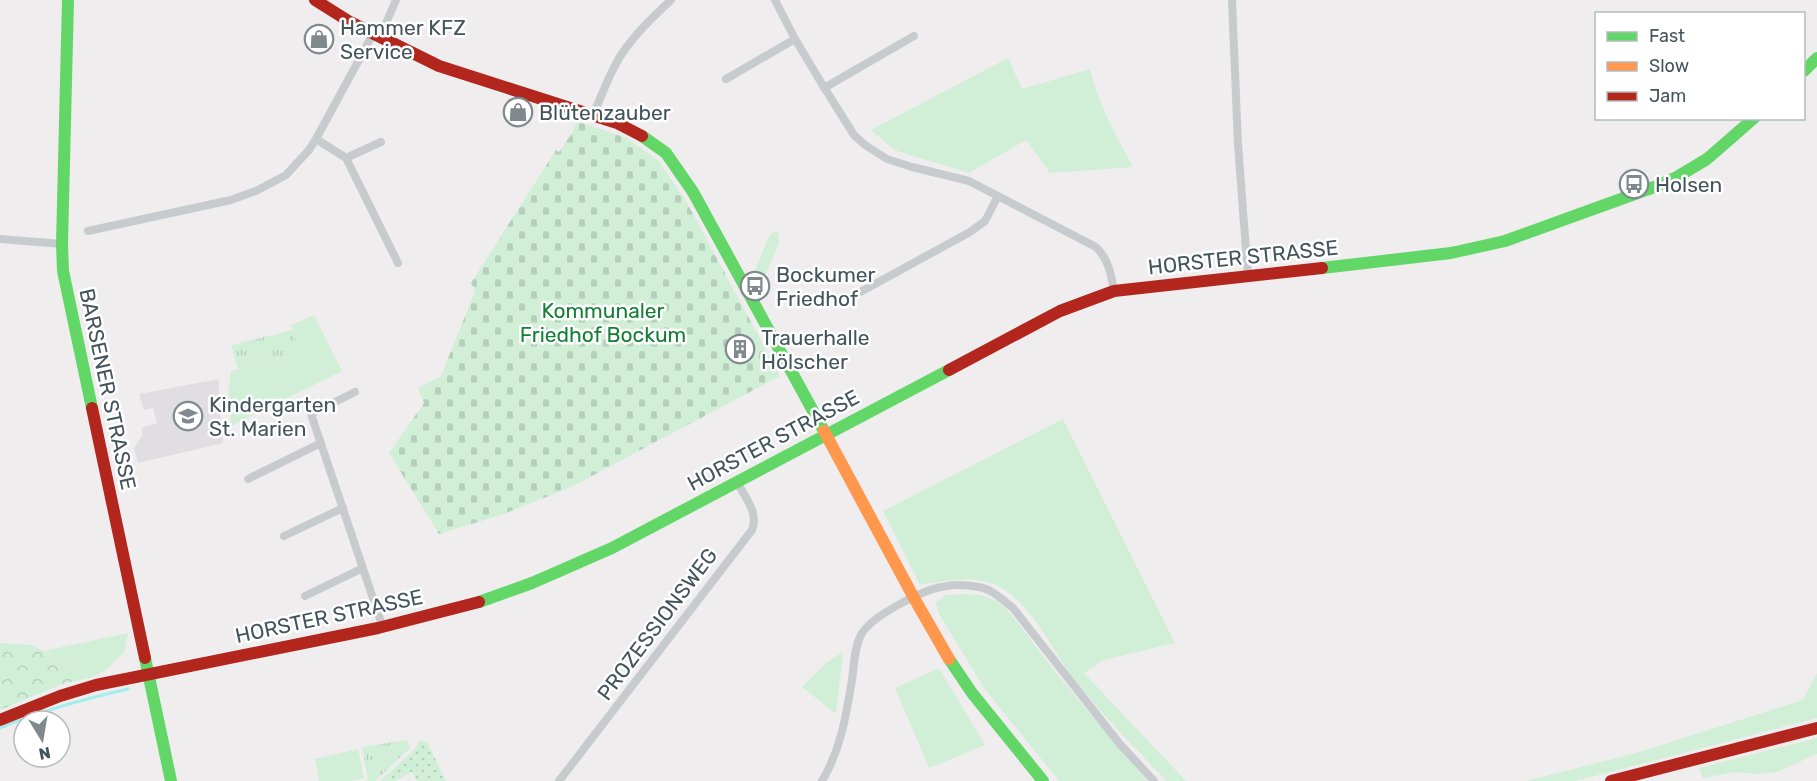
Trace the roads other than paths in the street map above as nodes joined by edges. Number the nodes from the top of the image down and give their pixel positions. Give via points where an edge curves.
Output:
1 (68, 0) edge
2 (315, 0) edge
3 (396, 0) edge
4 (671, 0) edge
5 (775, 0) edge
6 (1232, 0) edge
7 (377, 35) junction
8 (914, 36) dead end
9 (795, 39) junction
10 (1817, 58) edge
11 (1805, 69) edge
12 (726, 79) dead end
13 (824, 87) junction
14 (593, 115) junction
15 (1752, 120) edge
16 (316, 139) junction
17 (381, 142) dead end
18 (346, 158) junction
19 (998, 196) junction
20 (88, 231) dead end
21 (0, 239) edge
22 (62, 244) junction
23 (398, 263) dead end
24 (1248, 276) junction
25 (1114, 291) junction
26 (853, 297) dead end
27 (355, 392) dead end
28 (826, 434) junction
29 (321, 443) junction
30 (249, 480) dead end
31 (737, 482) junction
32 (343, 508) junction
33 (284, 536) dead end
34 (363, 568) junction
35 (305, 596) dead end
36 (914, 598) junction
37 (382, 625) junction
38 (148, 675) junction
39 (0, 720) edge
40 (1817, 728) edge
41 (171, 781) edge
42 (559, 781) edge
43 (822, 781) edge
44 (1044, 781) edge
45 (1154, 781) edge
46 (1611, 781) edge

1 - 22 street, BARSENER STRASSE
2 - 7 street
3 - 7 street
4 - 14 street via 625,49
5 - 9 street
6 - 24 street
7 - 14 street via 439,66
7 - 16 street
8 - 13 street
9 - 12 street
9 - 13 street
10 - 11 street
13 - 19 street via 854,135 887,159 969,181
14 - 28 street via 638,133 671,160 693,192
15 - 24 street, HORSTER STRASSE via 1707,159 1677,177 1505,241 1450,253
16 - 18 street
16 - 20 street via 286,175 258,190 231,200
17 - 18 street
18 - 23 street
19 - 25 street via 1096,247 1104,254
19 - 26 street via 985,221 970,232
21 - 22 street
22 - 38 street, BARSENER STRASSE via 65,285
24 - 25 street, HORSTER STRASSE
25 - 28 street, HORSTER STRASSE via 1069,306
27 - 29 street via 311,414
28 - 31 street, HORSTER STRASSE
28 - 36 street
29 - 30 street
29 - 32 street
31 - 37 street, HORSTER STRASSE via 559,573 473,603
31 - 42 street, PROZESSIONSWEG via 755,517 752,530
32 - 33 street
32 - 34 street
34 - 35 street
34 - 37 street
36 - 43 street via 872,622 860,637 842,734
36 - 44 street via 972,693
36 - 45 street via 944,586 981,587 996,594 1013,608 1119,743
37 - 38 street, HORSTER STRASSE
38 - 39 street, HORSTER STRASSE via 67,693
38 - 41 street, BARSENER STRASSE
40 - 46 street

